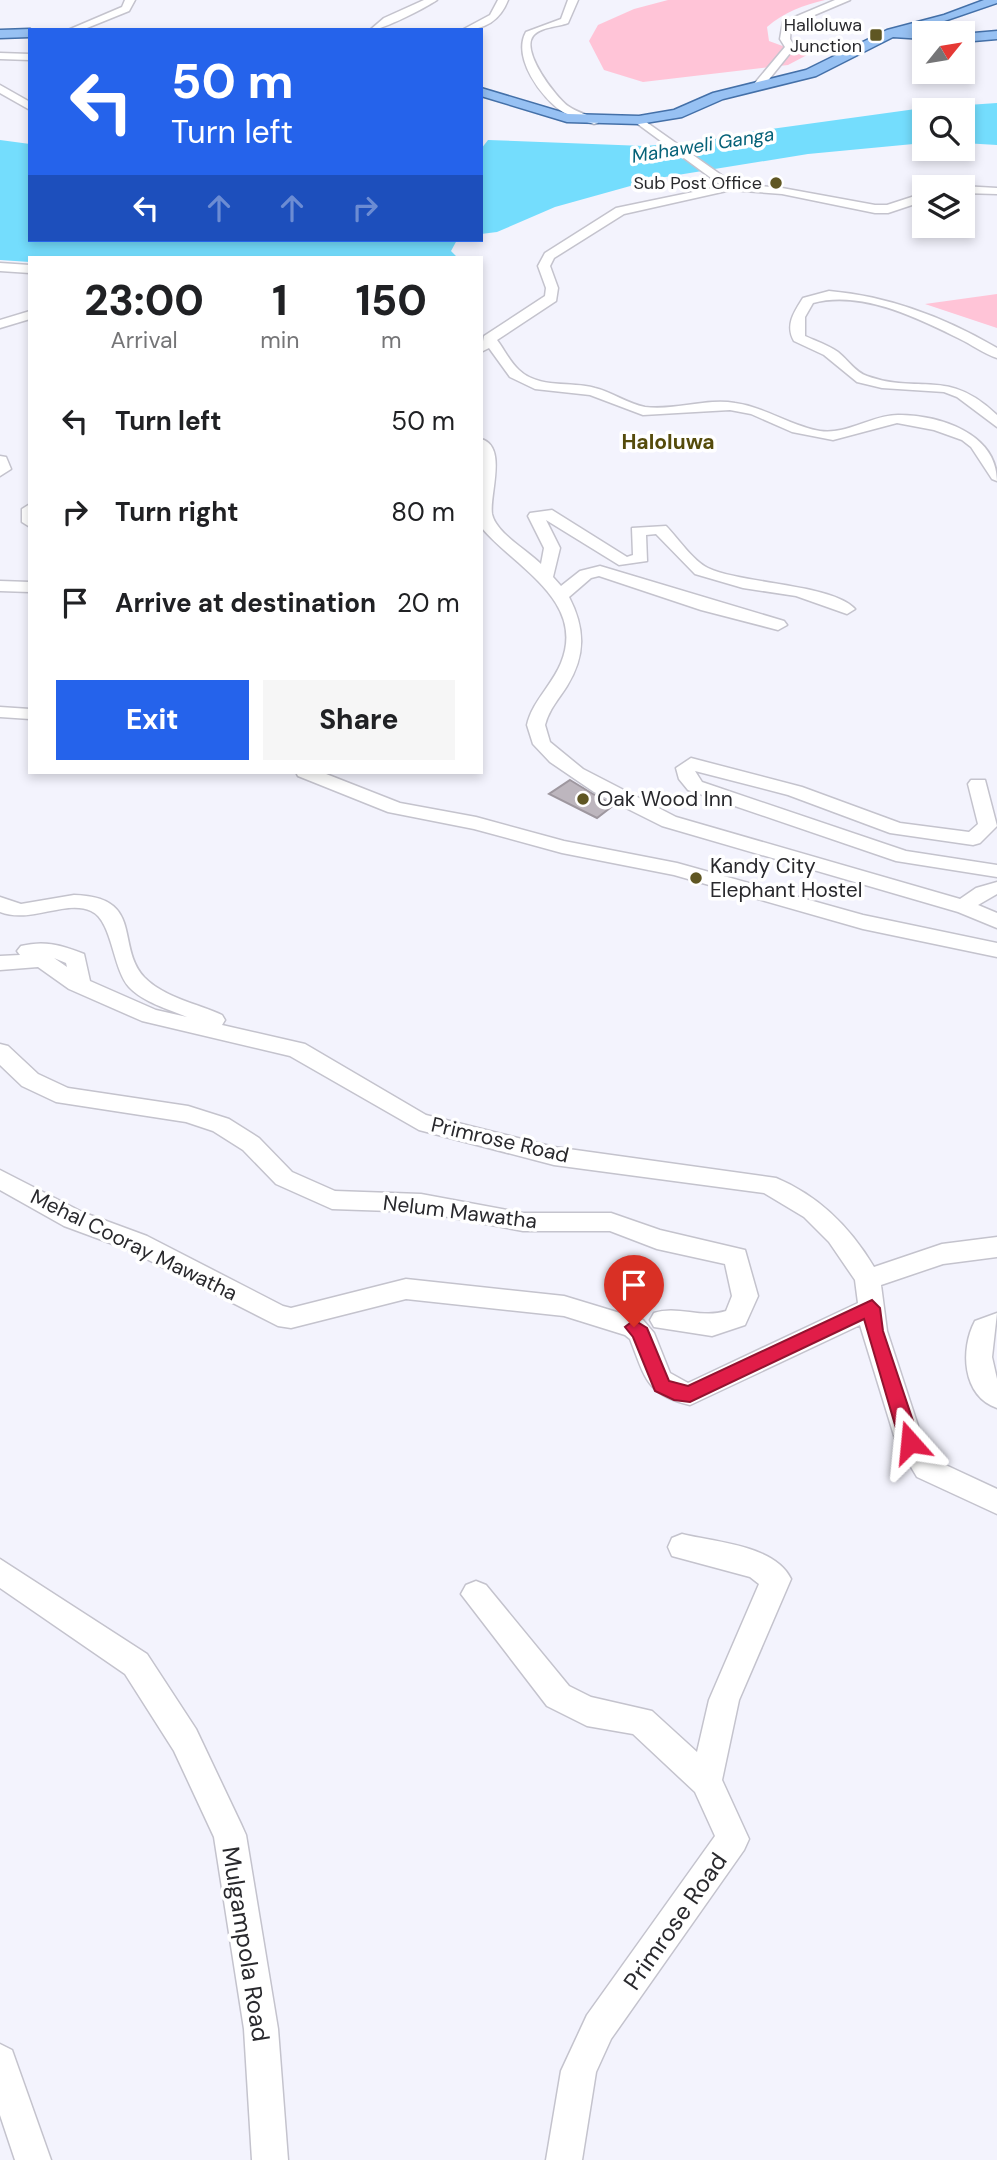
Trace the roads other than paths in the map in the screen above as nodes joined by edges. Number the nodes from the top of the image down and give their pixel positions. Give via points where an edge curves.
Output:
1 (130, 0) edge
2 (432, 0) edge
3 (503, 0) edge
4 (573, 0) edge
5 (845, 0) edge
6 (996, 0) edge
7 (78, 28) edge
8 (377, 28) edge
9 (472, 28) edge
10 (28, 33) edge
11 (891, 33) junction
12 (0, 34) edge
13 (912, 34) edge
14 (997, 35) edge
15 (975, 37) edge
16 (0, 56) edge
17 (28, 57) edge
18 (758, 86) junction
19 (0, 88) edge
20 (483, 93) edge
21 (28, 106) edge
22 (639, 120) junction
23 (594, 121) junction
24 (731, 187) junction
25 (975, 190) edge
26 (997, 191) edge
27 (912, 201) edge
28 (0, 267) edge
29 (28, 269) edge
30 (28, 316) edge
31 (0, 324) edge
32 (485, 344) edge
33 (997, 354) edge
34 (997, 423) edge
35 (483, 445) edge
36 (1, 460) edge
37 (0, 471) edge
38 (997, 476) edge
39 (483, 518) edge
40 (483, 518) edge
41 (546, 576) junction
42 (0, 586) edge
43 (28, 587) edge
44 (559, 596) junction
45 (847, 609) dead end
46 (778, 625) dead end
47 (0, 712) edge
48 (28, 714) edge
49 (310, 774) edge
50 (978, 784) dead end
51 (997, 871) edge
52 (997, 888) edge
53 (0, 904) edge
54 (965, 908) junction
55 (997, 921) edge
56 (997, 950) edge
57 (0, 953) edge
58 (0, 962) edge
59 (77, 984) junction
60 (226, 1031) junction
61 (0, 1052) edge
62 (0, 1179) edge
63 (997, 1247) edge
64 (868, 1279) junction
65 (872, 1308) junction
66 (663, 1321) dead end
67 (997, 1323) edge
68 (997, 1397) edge
69 (997, 1502) edge
70 (682, 1547) dead end
71 (0, 1572) edge
72 (476, 1594) dead end
73 (706, 1781) junction
74 (0, 2062) edge
75 (33, 2160) edge
76 (270, 2160) edge
77 (564, 2160) edge

1 - 7 street via 126,9
2 - 8 street
3 - 9 street via 493,20
4 - 23 street via 565,21 530,33 524,53 555,101
5 - 18 street via 786,24 785,39 790,47
6 - 11 main road
10 - 12 main road
11 - 13 main road
11 - 18 main road via 811,73
14 - 15 main road
16 - 17 street
18 - 22 main road via 718,96 677,114
19 - 21 street
20 - 23 main road via 566,118
22 - 23 main road
22 - 24 street
24 - 27 street via 782,191 875,209
24 - 32 street via 621,211 566,242 544,266 551,298
25 - 26 street
28 - 29 street
30 - 31 street
32 - 38 street via 526,382 592,391 643,411 743,408 797,429 833,436 897,419 937,426 976,444
33 - 34 street via 934,321 869,301 824,294 810,296 799,309 799,338 835,356 859,378 959,391
35 - 39 street via 488,468
36 - 37 street
40 - 41 street
41 - 44 street
41 - 45 street via 552,548 536,516 546,513 625,562 641,558 638,531 655,528 664,531 701,571 799,592
42 - 43 street
44 - 46 street via 586,574 600,571
44 - 54 street via 573,618 577,642 572,666 537,718 536,734 545,749 584,779 684,827
47 - 48 street
49 - 56 street via 396,808 677,869 863,922
50 - 51 street via 988,825 973,839 897,829 795,791 691,764 685,768 695,786 902,857
52 - 54 street via 985,890
53 - 60 street via 16,911 81,900 102,907 116,925 125,967 139,985 207,1016
54 - 55 street
57 - 59 street via 54,950 65,954 76,959 82,979
58 - 59 street, Primrose Road via 42,960
59 - 60 street, Primrose Road via 150,1016
60 - 64 street, Primrose Road via 297,1050 419,1122 554,1156 767,1184 789,1192 809,1205 856,1258
61 - 66 street, Nelum Mawatha via 30,1080 64,1096 188,1114 221,1125 251,1144 284,1178 332,1200 421,1203 523,1222 611,1222 736,1257 745,1296 736,1318 712,1326
62 - 65 street, Mehal Cooray Mawatha via 73,1219 138,1243 278,1316 291,1318 406,1289 564,1306 634,1327 641,1333 662,1386 682,1393 690,1394
63 - 64 street via 942,1254
64 - 65 street
65 - 69 street via 874,1331 910,1442 927,1469
67 - 68 street via 984,1328 976,1364 979,1376
70 - 73 street via 758,1566 776,1579 724,1700
71 - 76 street, Mulgampola Road via 136,1664 185,1740 230,1835 261,2029
72 - 73 street via 558,1696 587,1711 641,1721
73 - 77 street, Primrose Road via 733,1839 599,2027 579,2071
74 - 75 street

